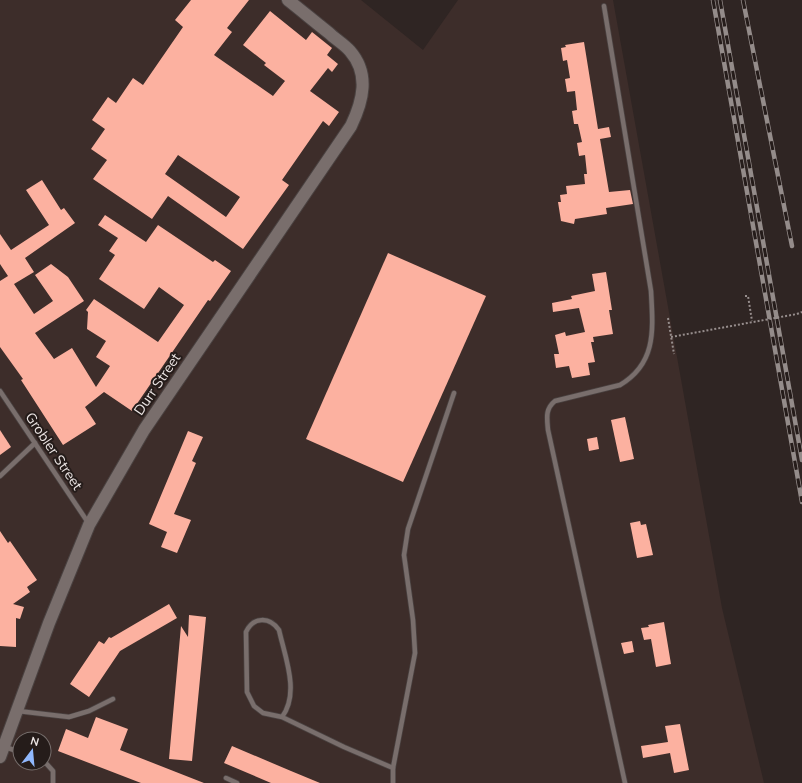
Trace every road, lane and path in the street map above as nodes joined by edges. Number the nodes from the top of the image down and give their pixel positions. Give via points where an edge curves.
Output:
1 (288, 0) edge
2 (604, 6) dead end
3 (745, 296) dead end
4 (802, 312) edge
5 (668, 318) dead end
6 (752, 321) junction
7 (671, 337) junction
8 (674, 354) dead end
9 (0, 390) edge
10 (454, 393) dead end
11 (35, 443) junction
12 (0, 476) edge
13 (89, 525) junction
14 (113, 699) dead end
15 (16, 711) junction
16 (282, 717) junction
17 (2, 752) edge
18 (393, 768) junction
19 (52, 770) edge
20 (226, 778) dead end
21 (53, 783) edge
22 (237, 783) edge
23 (393, 783) edge
24 (625, 783) edge

1 - 13 street, Durr Street via 350,50 362,76 360,108 351,126 144,430
2 - 24 lane via 651,291 652,341 639,371 629,380 620,385 555,401 548,406 546,415
3 - 6 path via 748,296
4 - 6 path, bridge
5 - 7 path
6 - 7 path, bridge
7 - 8 path
9 - 11 lane, Grobler Street
10 - 18 lane via 408,529 404,555 415,653
11 - 12 lane
11 - 13 lane, Grobler Street
13 - 15 street, Durr Street
14 - 15 lane via 69,717
15 - 17 street, Durr Street
16 - 16 lane via 288,708 290,691 279,630 269,621 256,620 250,624 246,632 247,692 254,706 263,713
16 - 18 lane
18 - 23 lane
19 - 21 lane
20 - 22 lane

